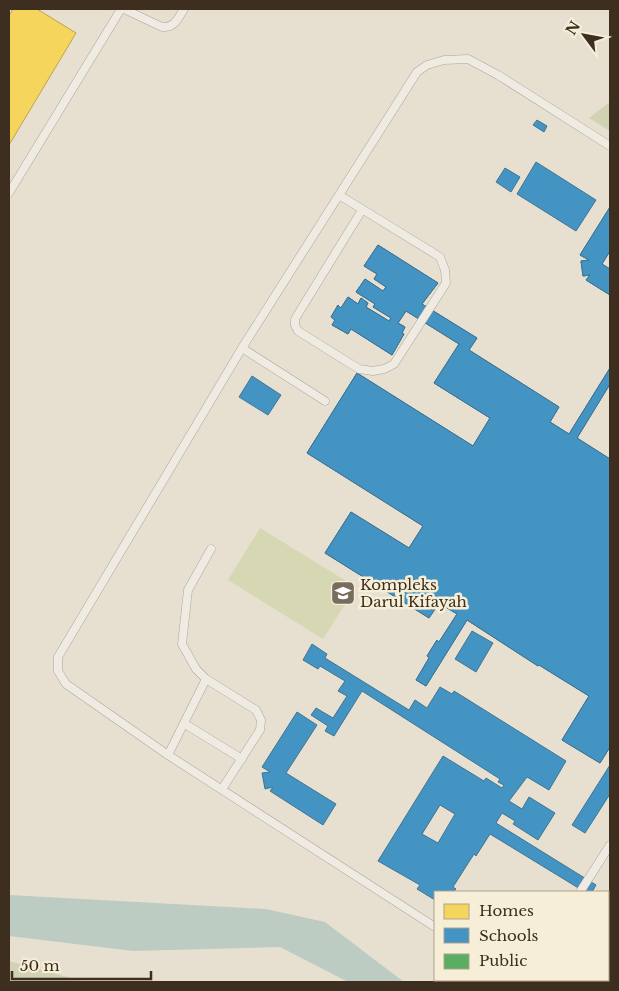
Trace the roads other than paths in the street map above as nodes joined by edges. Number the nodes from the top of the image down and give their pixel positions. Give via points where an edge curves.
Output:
1 (122, 9) edge
2 (184, 9) edge
3 (610, 146) edge
4 (9, 193) edge
5 (339, 196) junction
6 (362, 210) junction
7 (242, 348) junction
8 (325, 401) dead end
9 (211, 549) dead end
10 (206, 679) junction
11 (186, 724) junction
12 (168, 755) junction
13 (242, 760) junction
14 (222, 790) junction
15 (610, 845) edge
16 (581, 891) edge
17 (434, 926) edge

1 - 2 lane via 168,27 175,24
1 - 4 lane
3 - 5 lane via 476,62 444,60 417,72
5 - 6 lane
5 - 7 lane
6 - 6 lane via 440,257 446,276 438,299 394,364 373,371 359,369 298,330 294,319
7 - 8 lane
7 - 12 lane via 58,657 58,671 66,684
9 - 10 lane via 188,590 182,644 196,669
10 - 11 lane
10 - 13 lane via 256,710 261,720 260,730
11 - 12 lane
11 - 13 lane
12 - 14 lane
13 - 14 lane
14 - 17 lane
15 - 16 lane

